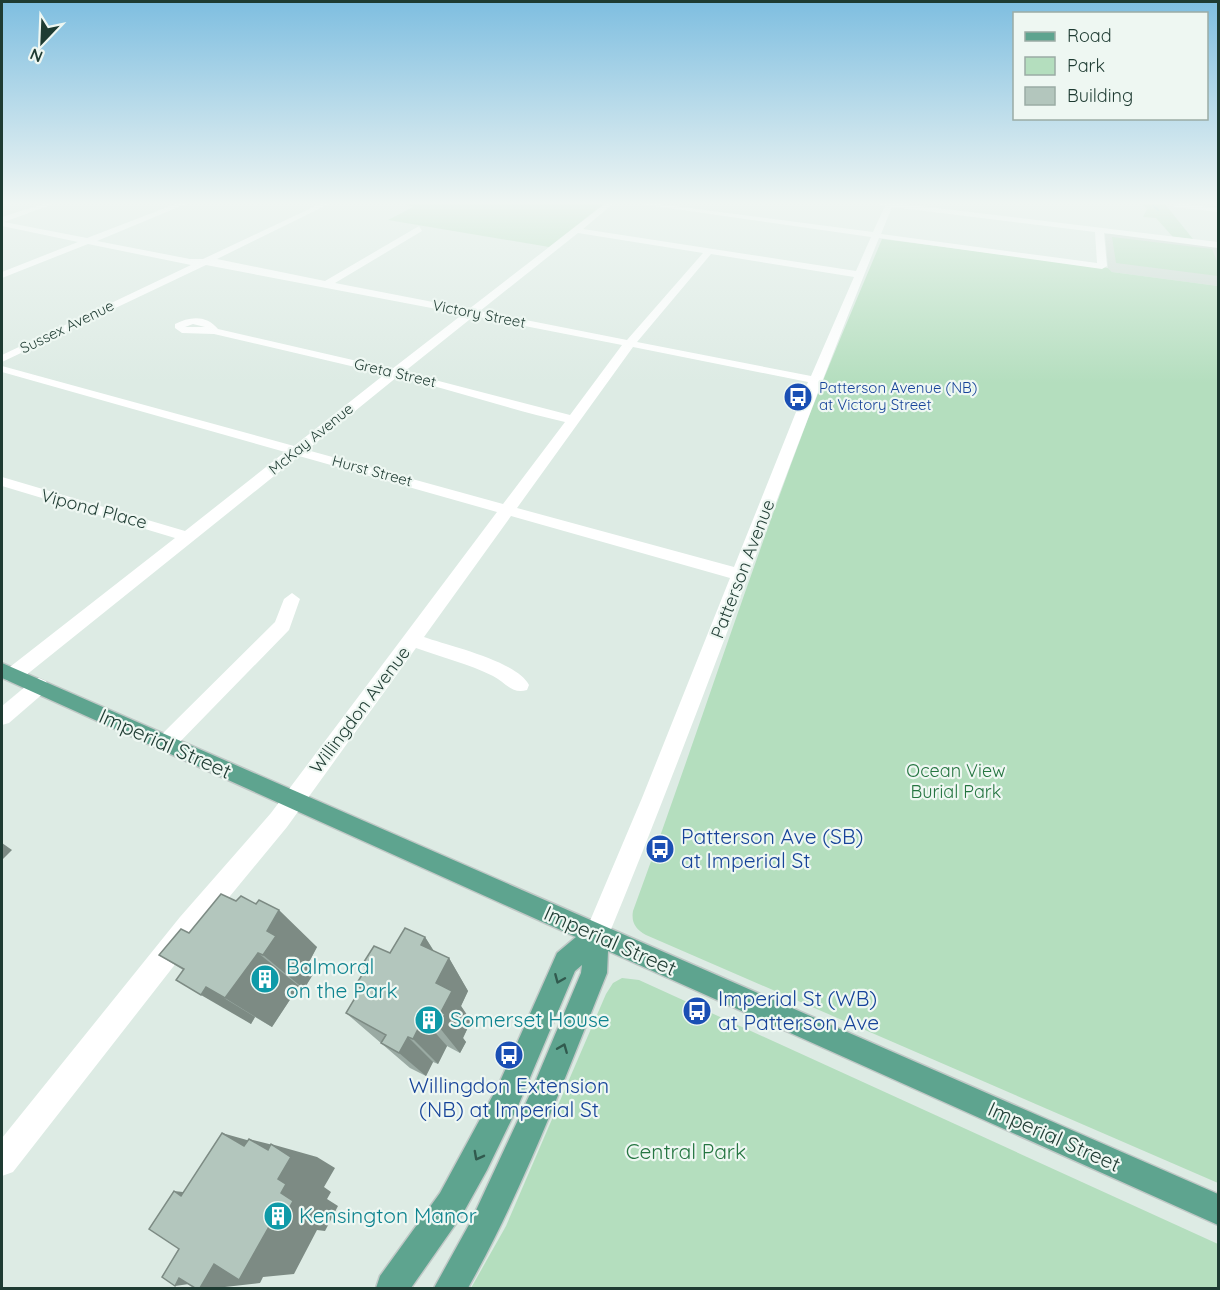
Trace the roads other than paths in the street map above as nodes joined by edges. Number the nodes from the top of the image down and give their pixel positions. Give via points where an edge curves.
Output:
1 (32, 263) edge
2 (200, 263) edge
3 (209, 263) edge
4 (361, 263) edge
5 (533, 263) edge
6 (699, 263) edge
7 (786, 263) edge
8 (866, 263) edge
9 (1081, 263) edge
10 (1102, 263) edge
11 (2, 275) edge
12 (861, 275) junction
13 (326, 284) junction
14 (471, 312) junction
15 (214, 331) dead end
16 (631, 343) junction
17 (2, 359) edge
18 (2, 369) edge
19 (395, 372) junction
20 (815, 380) junction
21 (573, 420) junction
22 (295, 451) junction
23 (2, 481) edge
24 (507, 510) junction
25 (187, 537) junction
26 (741, 575) junction
27 (292, 600) dead end
28 (412, 640) junction
29 (7, 673) edge
30 (520, 685) dead end
31 (39, 686) junction
32 (2, 717) edge
33 (165, 744) junction
34 (293, 800) junction
35 (596, 935) junction
36 (2, 1161) edge
37 (1218, 1210) edge
38 (392, 1288) edge
39 (450, 1288) edge

1 - 11 street
2 - 17 street, Sussex Avenue
3 - 13 street, Victory Street
4 - 13 street
5 - 14 street, McKay Avenue
6 - 16 street, Willingdon Avenue
7 - 12 street
8 - 12 street, Patterson Avenue
9 - 10 street
12 - 20 street, Patterson Avenue
13 - 14 street, Victory Street
14 - 16 street, Victory Street
14 - 19 street, McKay Avenue
15 - 19 street, Greta Street
16 - 20 street, Victory Street
16 - 21 street, Willingdon Avenue
18 - 22 street, Hurst Street
19 - 21 street, Greta Street
19 - 22 street, McKay Avenue
20 - 26 street, Patterson Avenue
21 - 24 street, Willingdon Avenue
22 - 24 street, Hurst Street
22 - 25 street, McKay Avenue
23 - 25 street, Vipond Place
24 - 26 street, Hurst Street
24 - 28 street, Willingdon Avenue
25 - 29 street, McKay Avenue
26 - 35 street, Patterson Avenue
27 - 33 street via 283,625
28 - 30 street via 500,670
28 - 34 street, Willingdon Avenue
29 - 31 main road, Imperial Street
31 - 32 street
31 - 33 main road, Imperial Street
33 - 34 main road, Imperial Street
34 - 35 main road, Imperial Street
34 - 36 street, Willingdon Avenue
35 - 37 main road, Imperial Street
35 -> 38 main road via 566,962 476,1159 451,1204
39 -> 35 main road via 483,1232 541,1102 594,973

